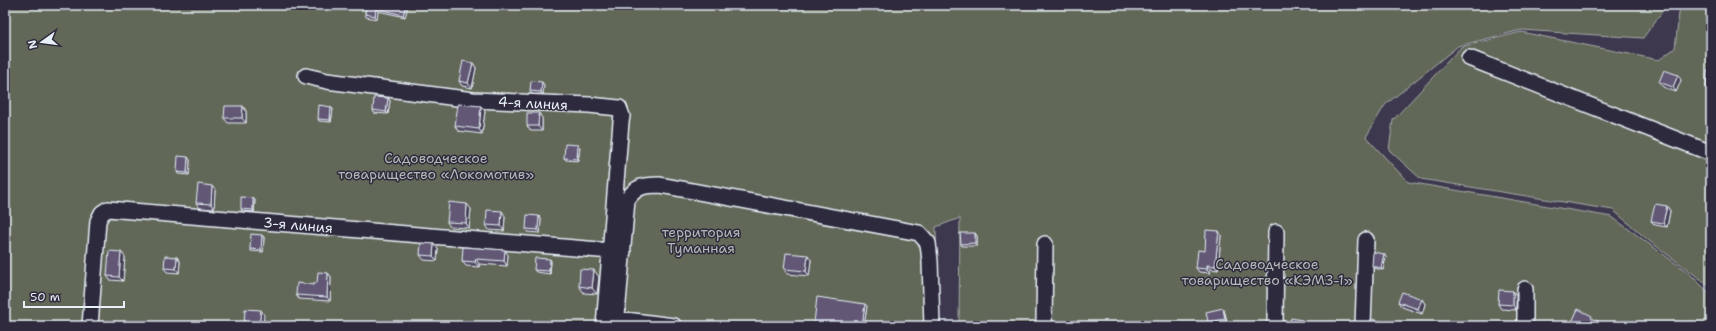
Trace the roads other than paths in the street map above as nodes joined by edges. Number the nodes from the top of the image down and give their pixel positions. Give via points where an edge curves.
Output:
1 (1470, 58) dead end
2 (306, 76) dead end
3 (1711, 153) edge
4 (1276, 232) dead end
5 (1366, 240) dead end
6 (1045, 244) dead end
7 (616, 251) junction
8 (1525, 289) dead end
9 (613, 324) edge
10 (90, 326) edge
11 (674, 326) edge
12 (932, 326) edge
13 (1044, 326) edge
14 (1275, 326) edge
15 (1363, 326) edge
16 (1524, 326) edge

1 - 3 street
2 - 7 street, 4-я линия via 473,100 619,108 622,116
4 - 14 street
5 - 15 street
6 - 13 street
7 - 9 street
7 - 10 street, 3-я линия via 108,209 102,213 98,221
7 - 12 street via 627,200 633,191 645,185 660,185 919,233 928,243
8 - 16 street
9 - 11 street

